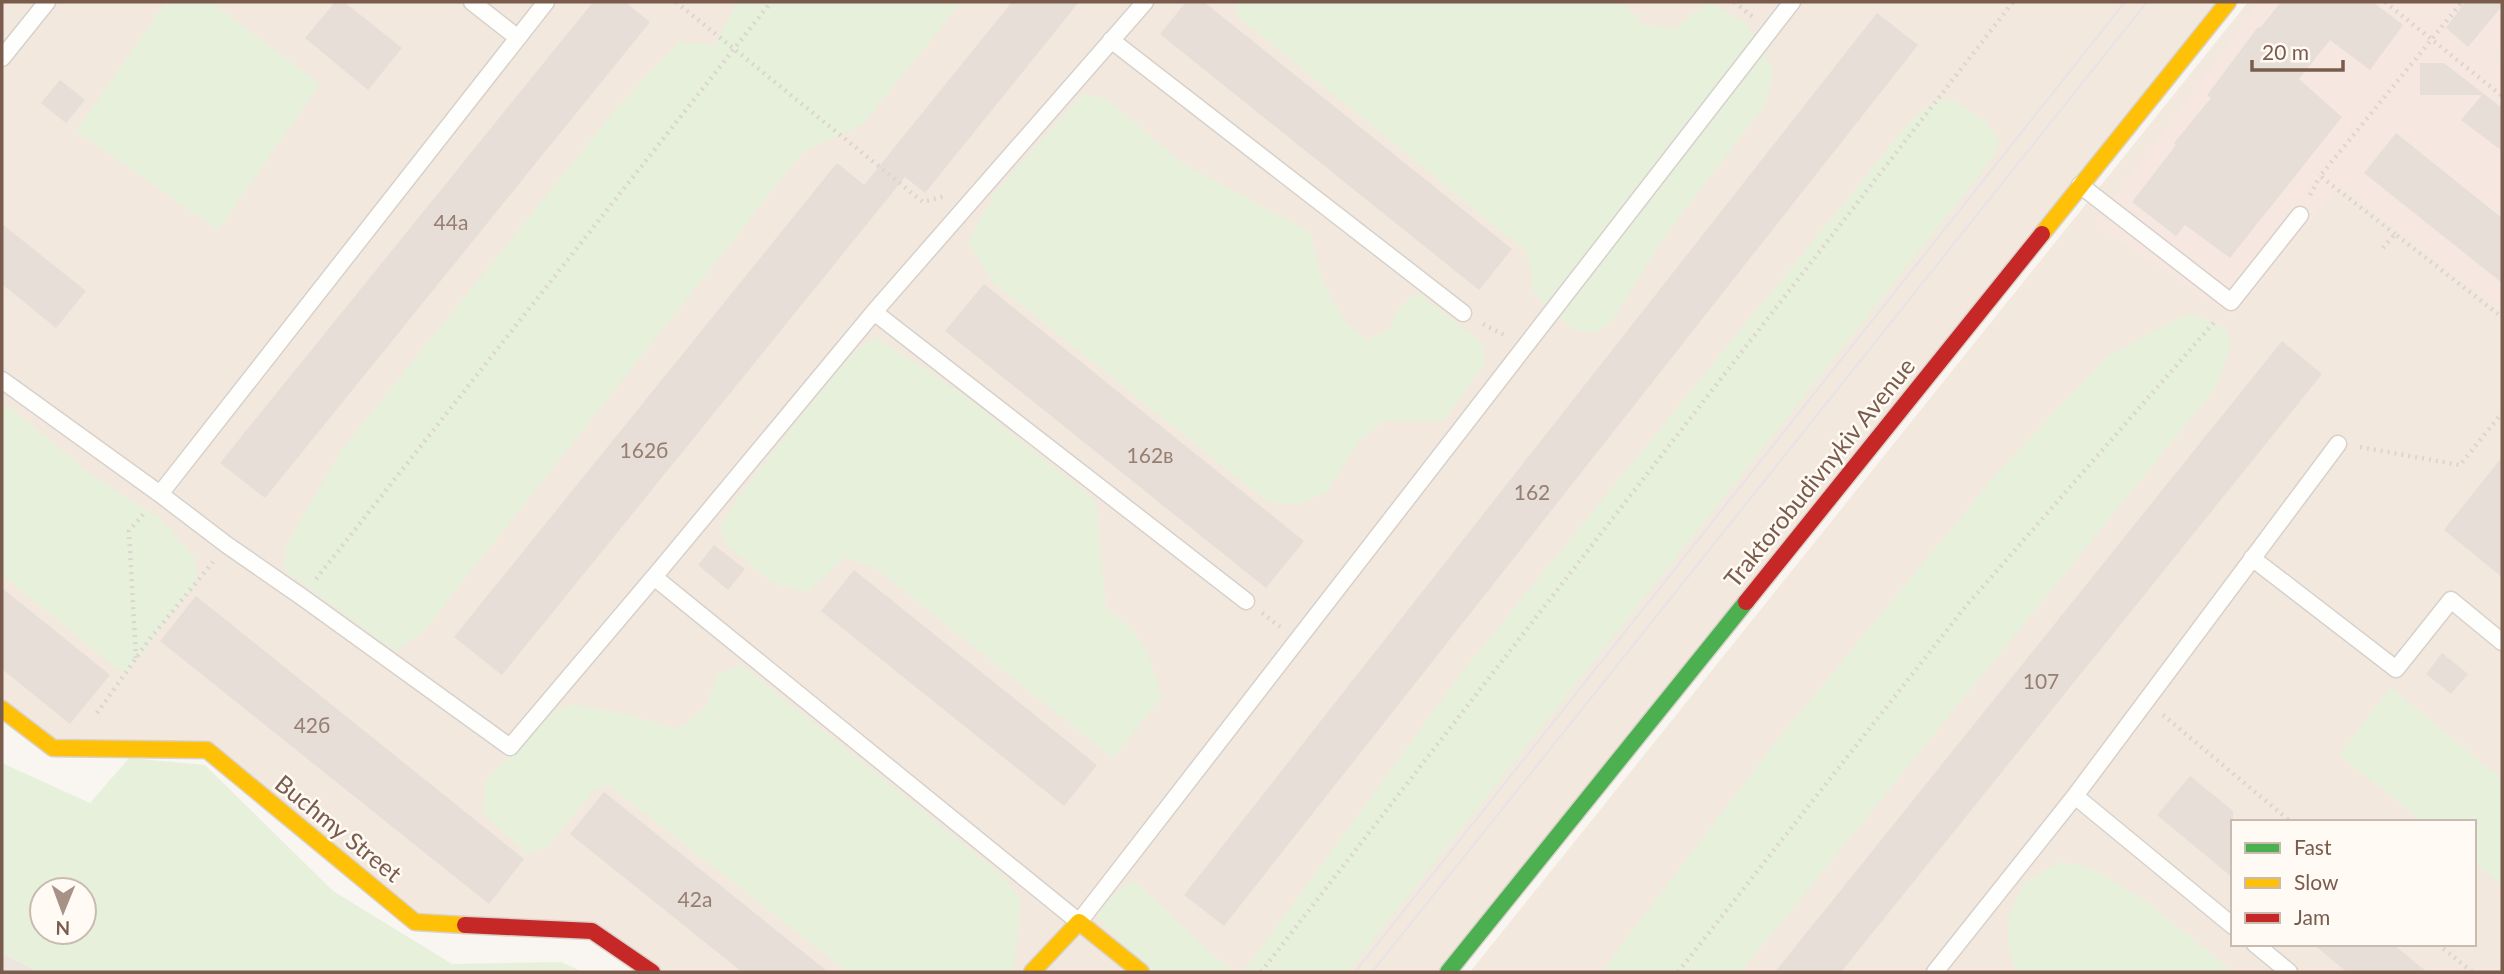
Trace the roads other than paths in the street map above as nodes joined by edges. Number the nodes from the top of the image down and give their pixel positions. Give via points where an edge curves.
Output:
1 (47, 2) edge
2 (472, 2) edge
3 (546, 2) edge
4 (1145, 2) edge
5 (1792, 2) edge
6 (2228, 2) edge
7 (518, 38) junction
8 (1111, 40) junction
9 (2, 58) edge
10 (2080, 185) junction
11 (2300, 215) dead end
12 (874, 312) junction
13 (1463, 313) road end
14 (2, 380) edge
15 (2338, 443) road end
16 (160, 494) junction
17 (2252, 558) junction
18 (654, 577) junction
19 (1246, 601) road end
20 (2502, 642) edge
21 (2, 709) edge
22 (2075, 796) junction
23 (1079, 922) junction
24 (2231, 924) edge
25 (2257, 946) edge
26 (652, 972) edge
27 (1032, 972) edge
28 (1141, 972) edge
29 (1448, 972) edge
30 (1935, 972) edge
31 (2289, 972) edge

1 - 9 lane
2 - 7 lane
3 - 7 lane
4 - 8 lane
5 - 23 lane
6 - 10 street, Traktorobudivnykiv Avenue
7 - 16 lane
8 - 12 lane
8 - 13 lane
10 - 11 lane via 2231,302
10 - 29 street, Traktorobudivnykiv Avenue
12 - 18 lane
12 - 19 lane
14 - 16 lane
15 - 17 lane
16 - 18 lane via 510,747
17 - 20 lane via 2396,669 2451,600
17 - 22 lane
18 - 23 lane
21 - 26 street, Buchmy Street via 53,748 207,750 415,922 592,930
22 - 24 lane
22 - 30 lane
23 - 27 street
23 - 28 street
25 - 31 lane

